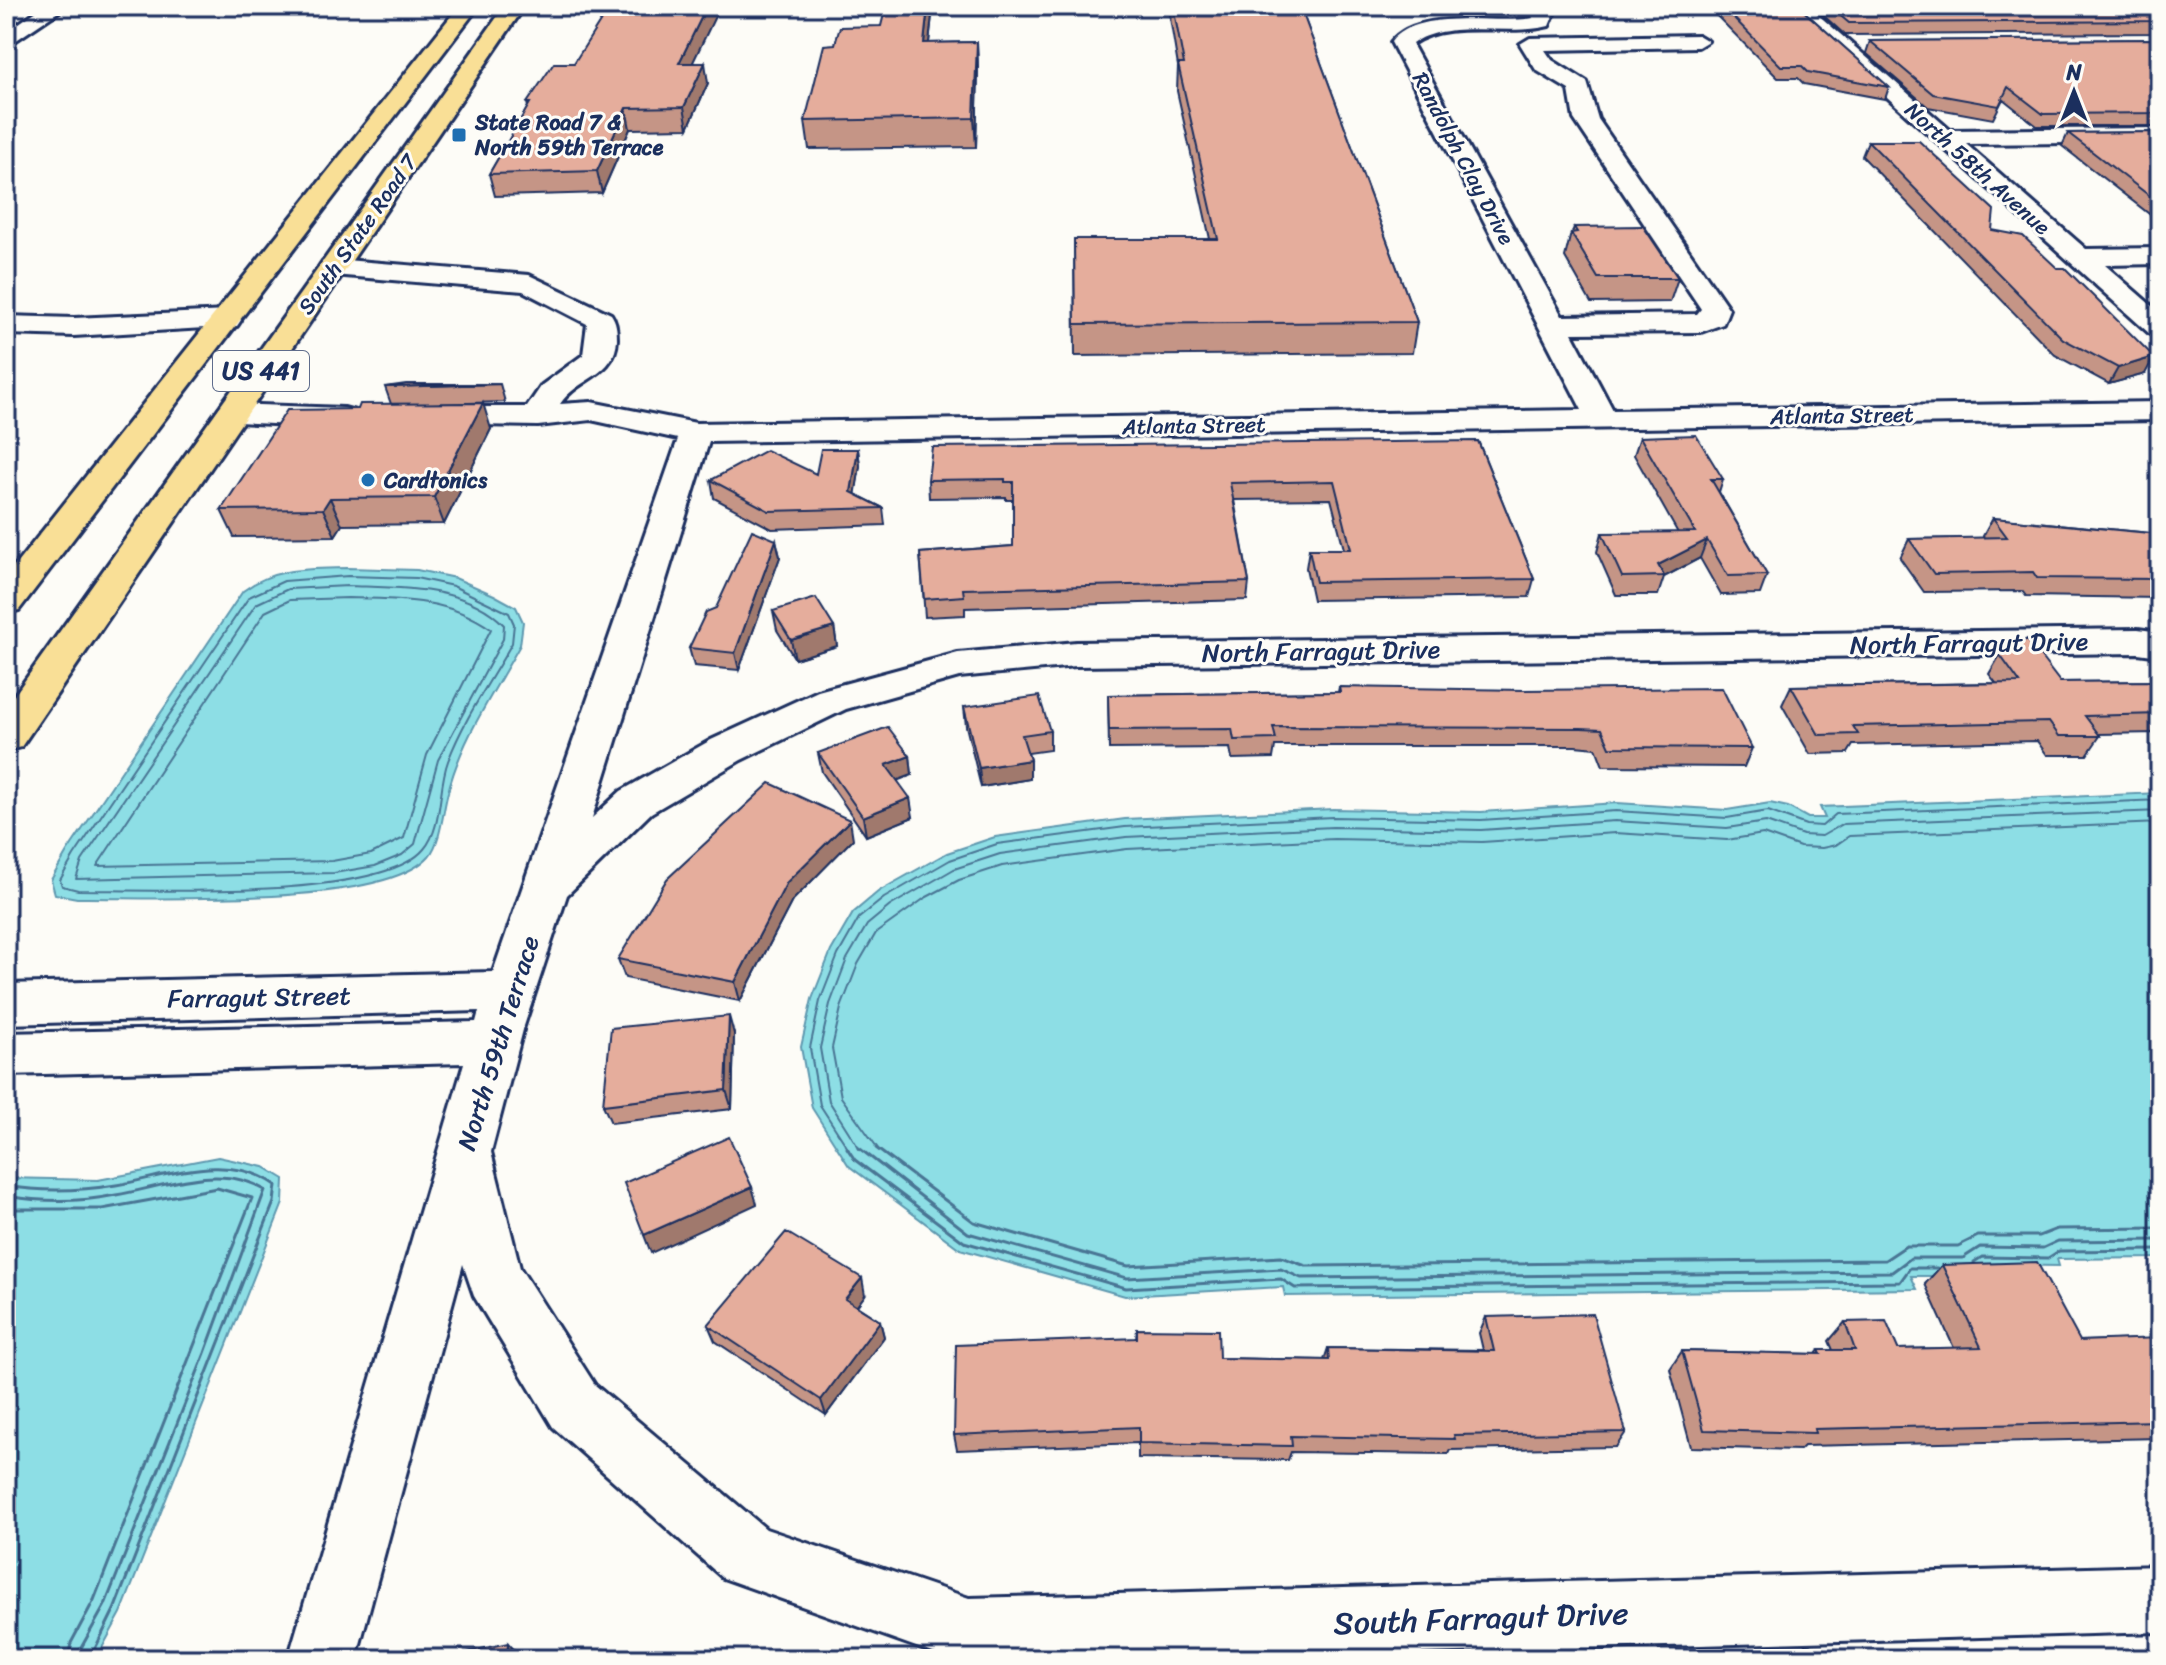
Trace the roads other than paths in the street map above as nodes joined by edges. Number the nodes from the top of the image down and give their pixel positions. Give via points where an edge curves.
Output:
1 (57, 6) edge
2 (469, 6) edge
3 (515, 6) edge
4 (1538, 6) edge
5 (1796, 6) edge
6 (6, 41) edge
7 (1698, 41) dead end
8 (1870, 43) edge
9 (1839, 44) junction
10 (2160, 135) edge
11 (1943, 137) junction
12 (2160, 256) edge
13 (2078, 257) junction
14 (333, 267) junction
15 (227, 320) junction
16 (6, 325) edge
17 (1553, 325) junction
18 (2160, 328) edge
19 (2160, 411) edge
20 (231, 414) junction
21 (538, 416) junction
22 (1602, 418) junction
23 (696, 433) junction
24 (6, 602) edge
25 (2160, 644) edge
26 (6, 737) edge
27 (547, 887) junction
28 (511, 991) junction
29 (6, 1004) edge
30 (495, 1042) junction
31 (6, 1054) edge
32 (465, 1153) junction
33 (2160, 1599) edge
34 (322, 1659) edge

1 - 6 street
2 - 15 main road, South State Road 7 / US 441
3 - 14 main road, South State Road 7 / US 441
4 - 17 street, Randolph Clay Drive via 1542,22 1524,27 1436,28 1410,33 1401,42
5 - 9 street, North 58th Avenue
7 - 17 street via 1530,44 1544,65 1579,87 1586,119 1715,309 1713,318 1701,323
8 - 9 street
9 - 11 street, North 58th Avenue
10 - 11 street
11 - 13 street, North 58th Avenue
12 - 13 street
13 - 18 street, North 58th Avenue
14 - 20 main road, South State Road 7 / US 441
14 - 21 street via 529,283 601,320 603,344 593,367 555,389
15 - 16 street
15 - 24 main road, South State Road 7 / US 441
17 - 22 street, Randolph Clay Drive
19 - 22 street, Atlanta Street
20 - 21 street, Atlanta Street
20 - 26 main road, South State Road 7 / US 441
21 - 23 street, Atlanta Street via 591,411
22 - 23 street, Atlanta Street
23 - 27 street, North 59th Terrace
25 - 27 street, North Farragut Drive via 1076,654 958,665 832,700 726,750 636,802
27 - 28 street, North 59th Terrace
28 - 29 street, Farragut Street
28 - 30 street, North 59th Terrace
30 - 31 street, Farragut Street
30 - 32 street, North 59th Terrace
32 - 33 street, South Farragut Drive via 494,1277 574,1406 746,1555 969,1632
32 - 34 street, North 59th Terrace

